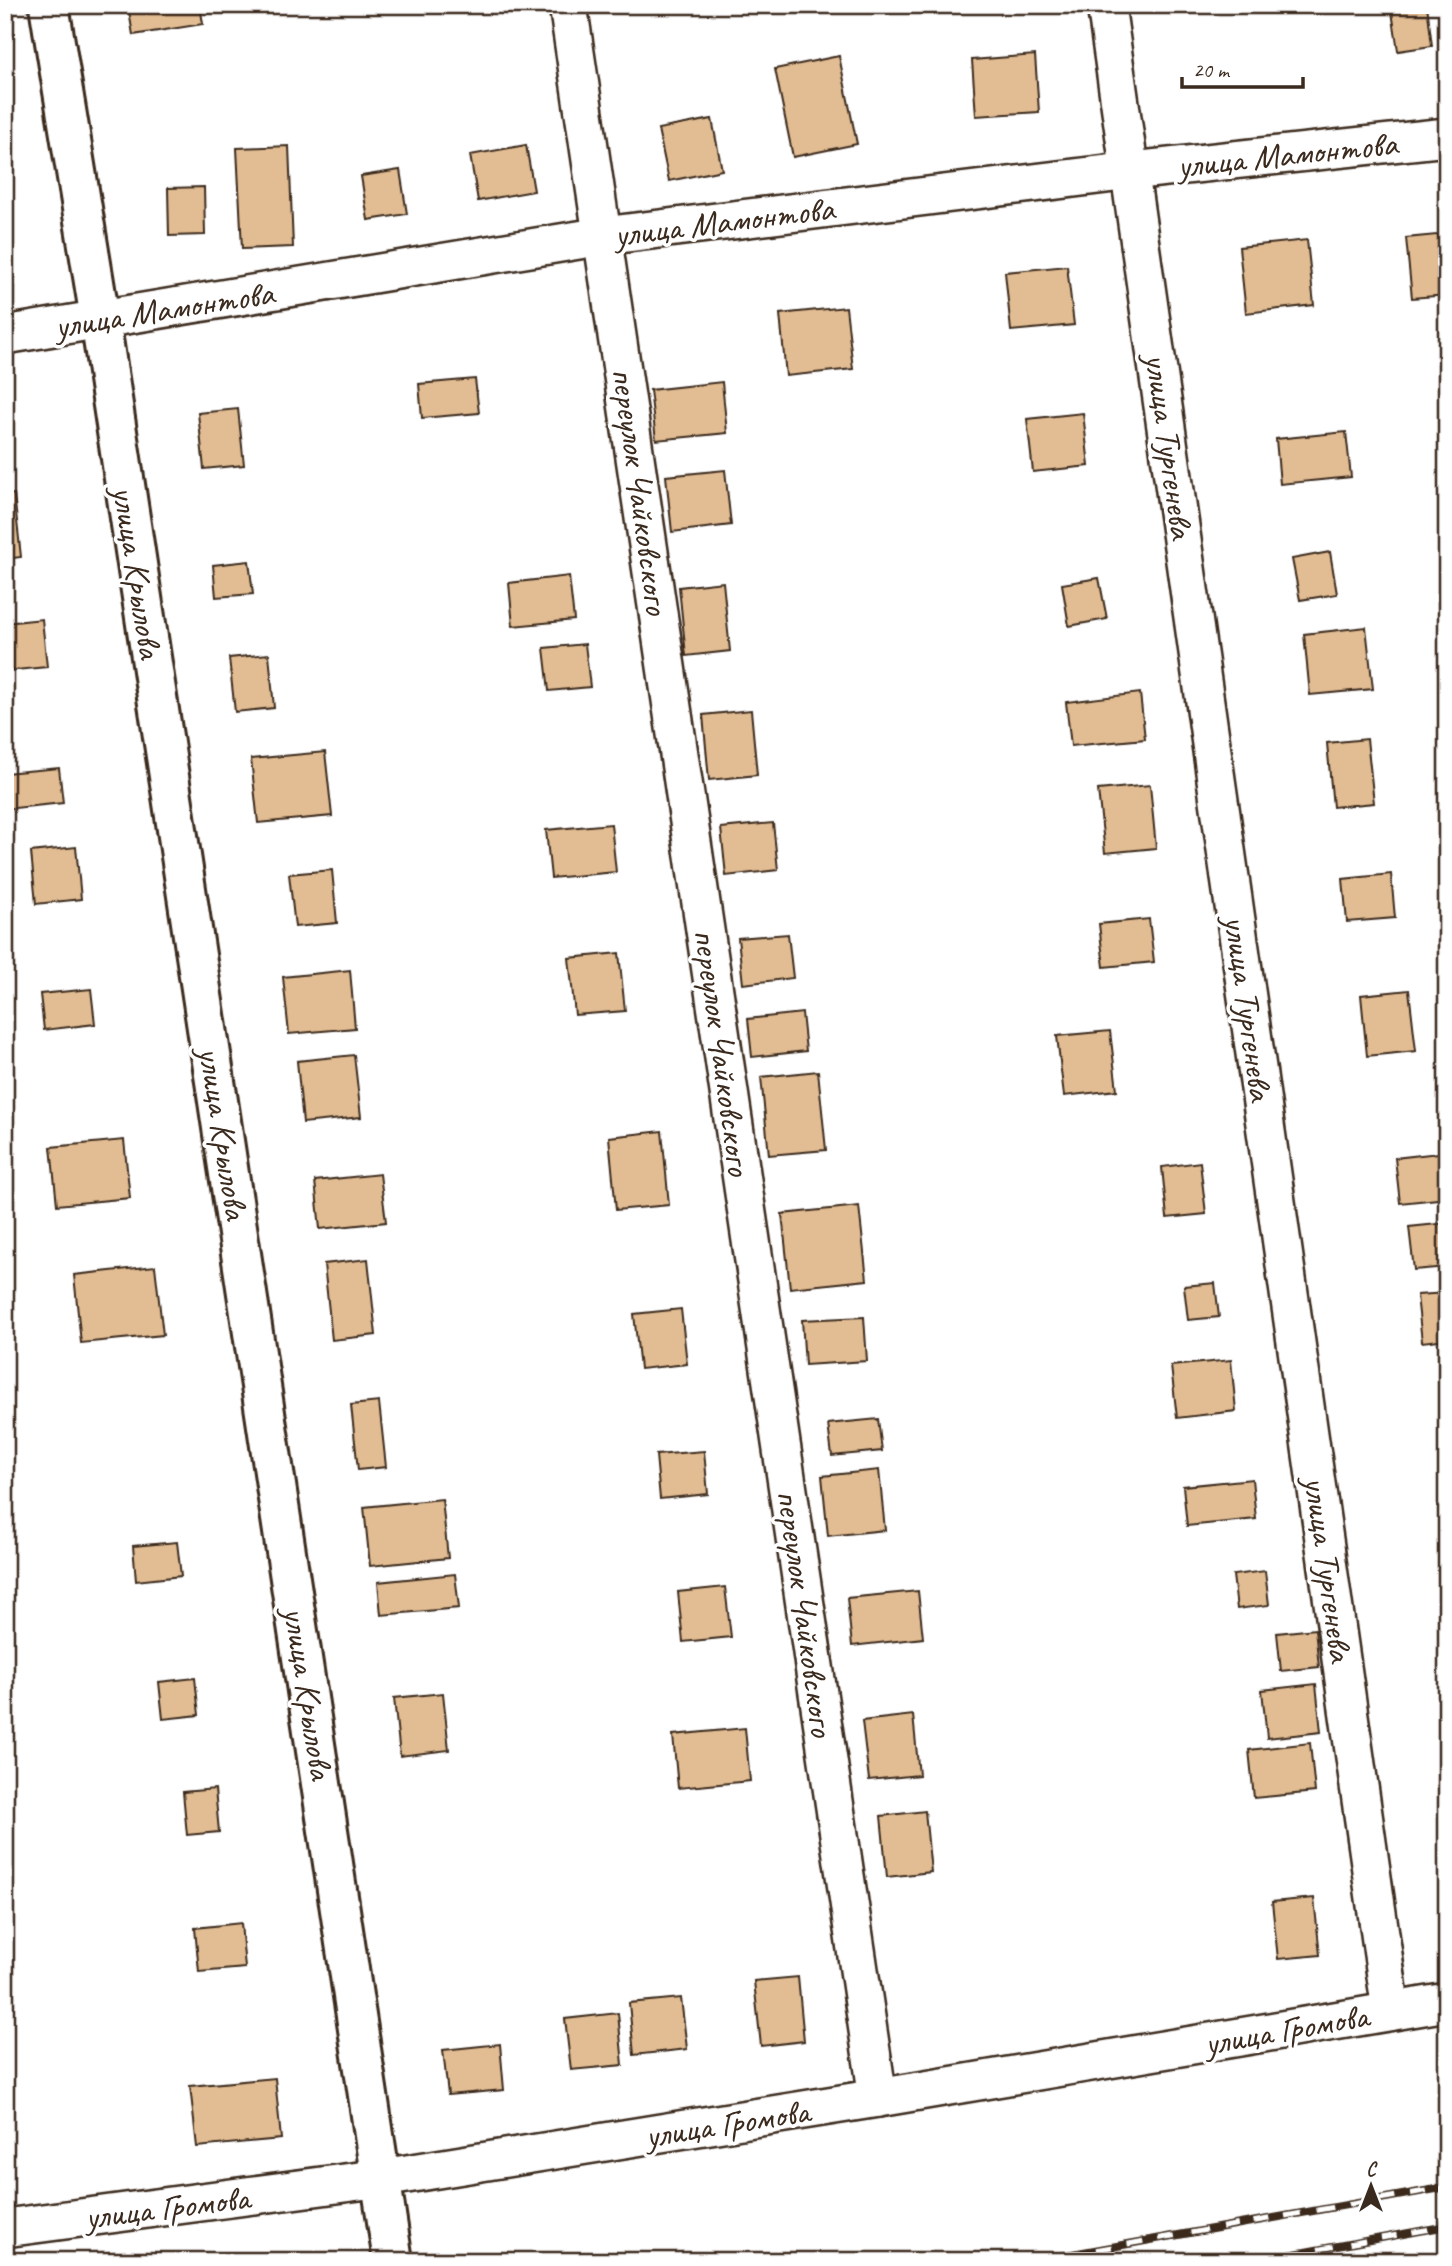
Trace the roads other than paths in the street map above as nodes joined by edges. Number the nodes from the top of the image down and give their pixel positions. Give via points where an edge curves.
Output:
1 (49, 5) edge
2 (568, 5) edge
3 (1106, 5) edge
4 (1447, 137) edge
5 (1131, 171) junction
6 (603, 236) junction
7 (100, 319) junction
8 (5, 335) edge
9 (1447, 2002) edge
10 (1391, 2011) junction
11 (878, 2098) junction
12 (382, 2178) junction
13 (5, 2228) edge
14 (393, 2261) edge

1 - 7 street, улица Крылова
2 - 6 street, переулок Чайковского
3 - 5 street, улица Тургенева
4 - 5 street, улица Мамонтова
5 - 6 street, улица Мамонтова
5 - 10 street, улица Тургенева
6 - 7 street, улица Мамонтова
6 - 11 street, переулок Чайковского
7 - 8 street, улица Мамонтова
7 - 12 street, улица Крылова
9 - 10 street, улица Громова
10 - 11 street, улица Громова
11 - 12 street, улица Громова
12 - 13 street, улица Громова
12 - 14 street, улица Крылова

